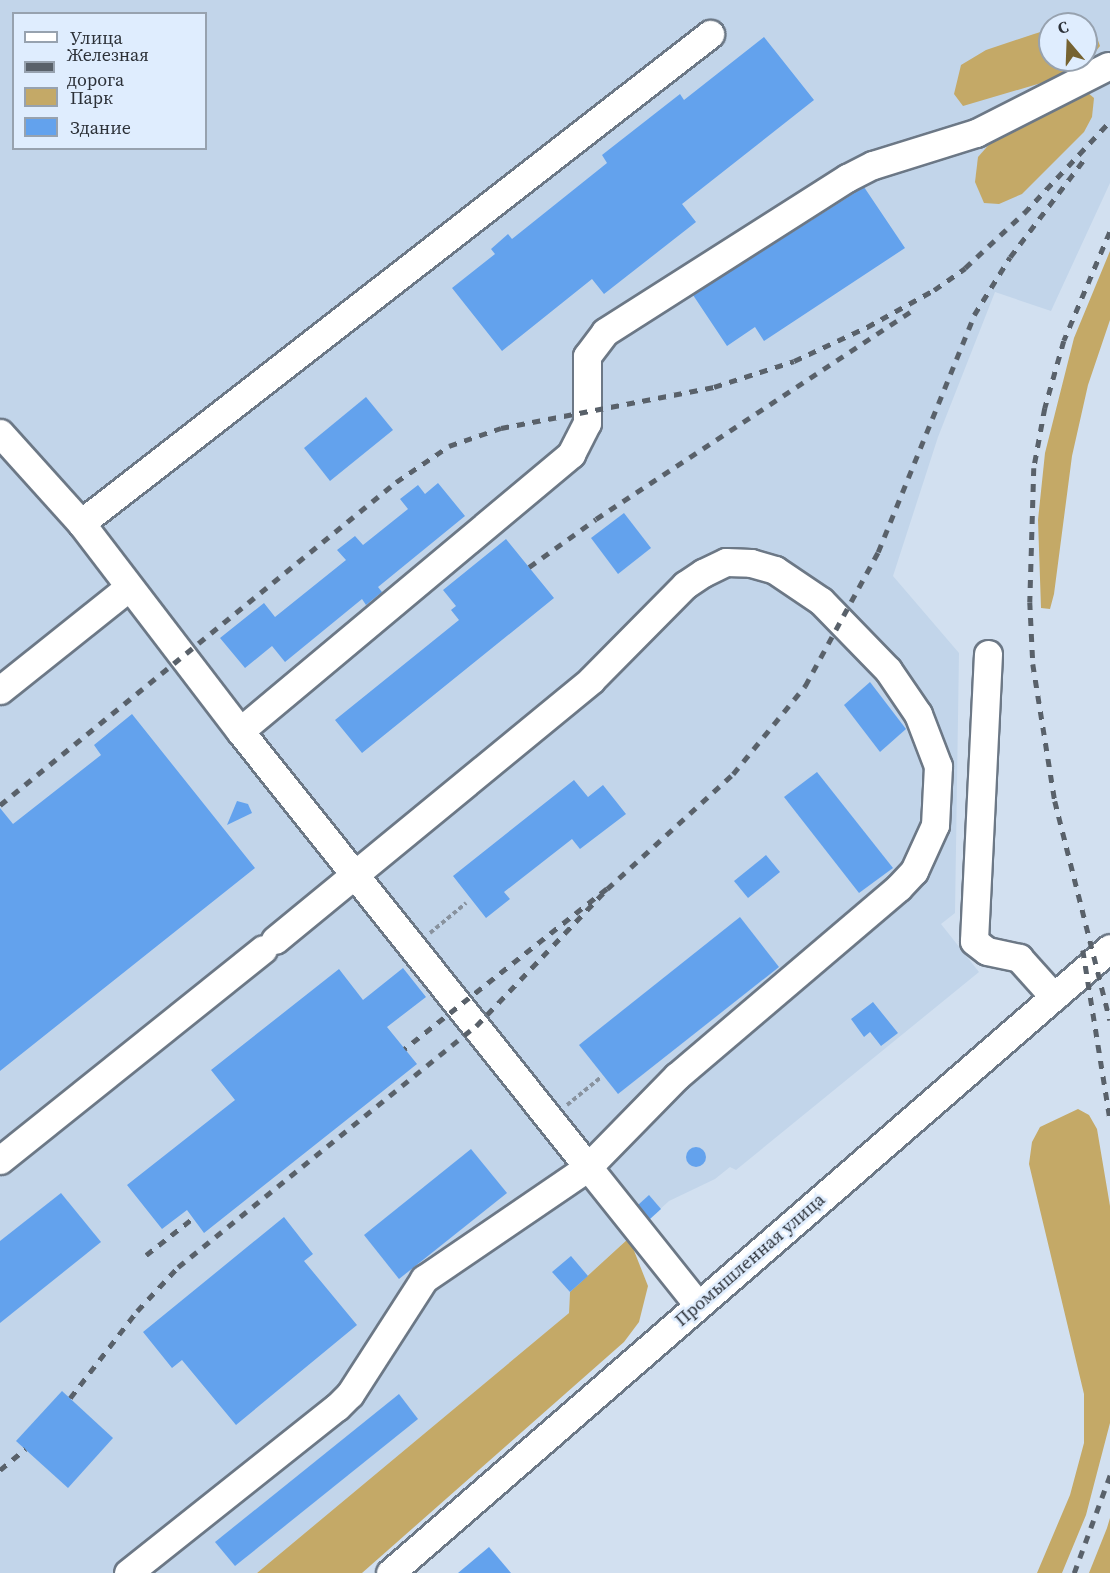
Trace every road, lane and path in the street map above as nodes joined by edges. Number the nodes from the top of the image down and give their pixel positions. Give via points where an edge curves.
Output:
1 (710, 34) dead end
2 (1108, 66) dead end
3 (0, 433) edge
4 (81, 523) junction
5 (129, 587) junction
6 (988, 654) dead end
7 (0, 690) edge
8 (240, 731) junction
9 (356, 876) junction
10 (466, 903) dead end
11 (413, 946) junction
12 (1110, 948) edge
13 (1054, 997) junction
14 (600, 1078) dead end
15 (550, 1119) junction
16 (0, 1160) edge
17 (588, 1167) junction
18 (698, 1305) junction
19 (128, 1573) edge
20 (390, 1573) edge

1 - 4 street
2 - 8 street via 976,133 873,165 848,178 605,332 587,356 587,423 571,454
3 - 4 street
4 - 5 street
5 - 7 street
5 - 8 street
6 - 13 street via 974,941 987,951 1019,958
8 - 9 street
9 - 11 street
9 - 16 street
9 - 17 street via 591,680 685,585 726,562 751,562 797,583 842,621 888,670 918,714 938,766 935,825 914,871 677,1076
10 - 11 path
11 - 15 street
12 - 13 street, Промышленная улица
13 - 18 street, Промышленная улица
14 - 15 path
15 - 17 street
17 - 18 street
17 - 19 street via 424,1279 350,1394 337,1407
18 - 20 street, Промышленная улица

